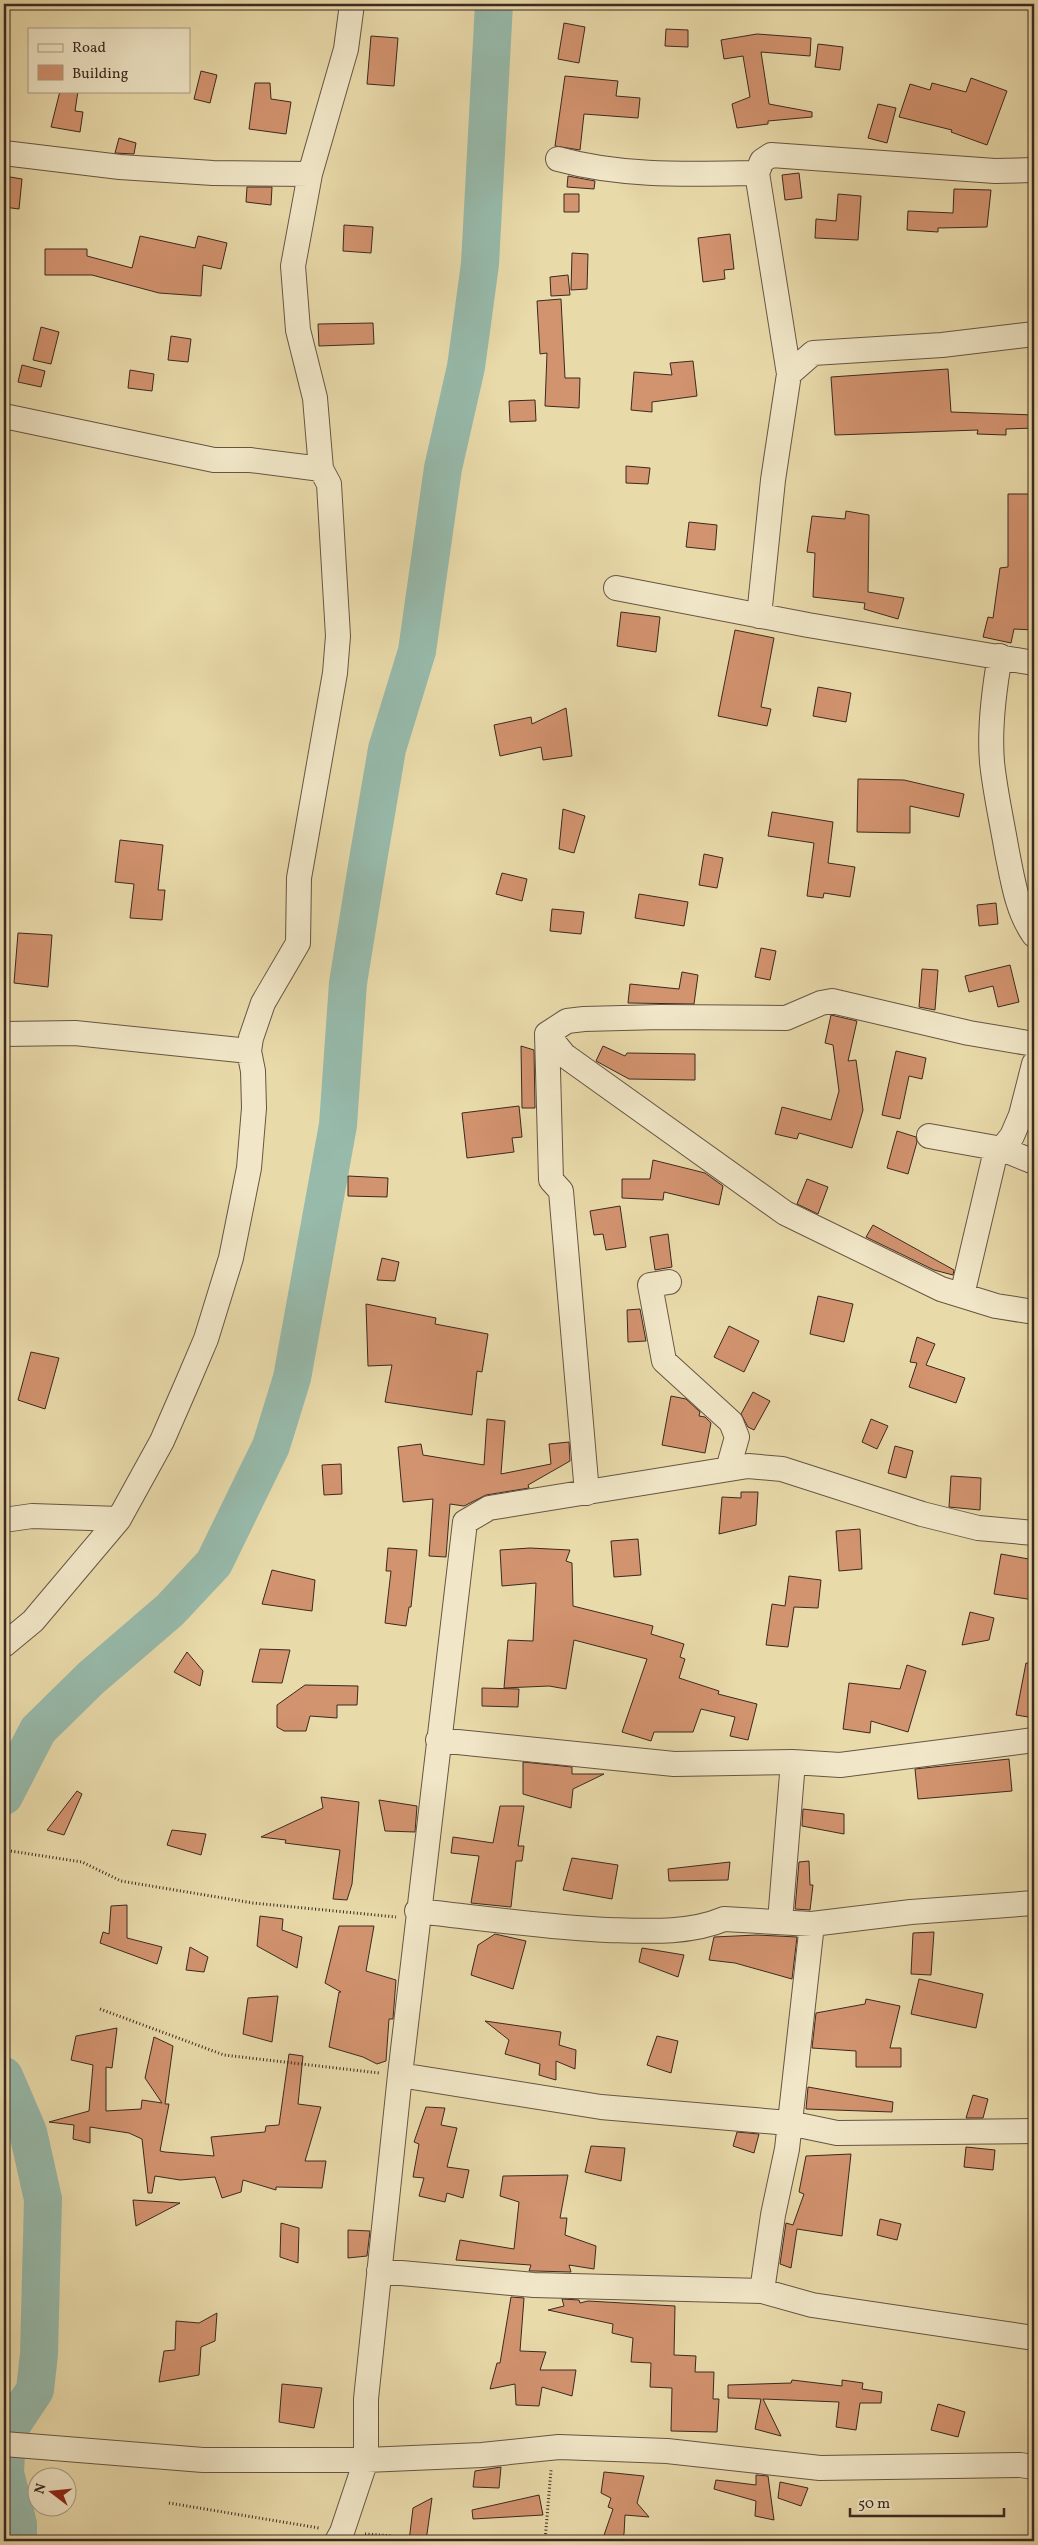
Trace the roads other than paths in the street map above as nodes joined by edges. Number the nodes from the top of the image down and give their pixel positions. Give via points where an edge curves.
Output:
1 (352, 4) edge
2 (4, 153) edge
3 (558, 159) dead end
4 (1034, 170) edge
5 (757, 173) junction
6 (310, 174) junction
7 (1034, 334) edge
8 (789, 374) junction
9 (4, 416) edge
10 (320, 468) junction
11 (616, 588) dead end
12 (759, 616) junction
13 (1000, 656) junction
14 (1034, 662) edge
15 (1034, 935) edge
16 (4, 1034) edge
17 (546, 1034) junction
18 (1034, 1044) edge
19 (249, 1051) junction
20 (1034, 1064) edge
21 (929, 1136) dead end
22 (1002, 1149) junction
23 (1034, 1162) edge
24 (669, 1282) dead end
25 (962, 1295) junction
26 (1034, 1312) edge
27 (728, 1469) junction
28 (587, 1493) junction
29 (119, 1519) junction
30 (4, 1520) edge
31 (1034, 1533) edge
32 (4, 1645) edge
33 (438, 1740) junction
34 (1034, 1740) edge
35 (793, 1762) junction
36 (1034, 1903) edge
37 (417, 1915) junction
38 (780, 1921) junction
39 (812, 1924) junction
40 (400, 2075) junction
41 (790, 2123) junction
42 (1034, 2131) edge
43 (379, 2271) junction
44 (762, 2291) junction
45 (1034, 2338) edge
46 (4, 2444) edge
47 (366, 2460) junction
48 (1034, 2468) edge
49 (340, 2537) edge

1 - 6 street via 346,49
2 - 6 street via 120,167 212,173
3 - 5 street via 581,166 644,173
4 - 5 street via 995,171 771,155 762,161
5 - 8 street
6 - 10 street via 293,266 298,330 315,398
7 - 8 street via 942,345 813,353
8 - 12 street via 773,480
9 - 10 street via 214,460 250,460
10 - 19 street via 329,484 336,578 338,636 335,673 301,860 298,943 263,1003
11 - 12 street
12 - 13 street
13 - 14 street
13 - 15 street via 993,699 992,760 1015,890
16 - 19 street via 75,1033
17 - 18 street via 567,1021 584,1019 786,1018 832,1001 969,1033
17 - 25 street via 564,1055 785,1213 941,1289
17 - 28 street via 551,1180 560,1191
19 - 29 street via 254,1108 249,1168 231,1258 206,1340 162,1441
20 - 22 street via 1021,1115
21 - 22 street
22 - 23 street
22 - 25 street via 994,1160
24 - 27 street via 650,1285 664,1361 731,1422 737,1437
25 - 26 street via 996,1306
27 - 28 street
27 - 31 street via 748,1466 782,1469 922,1514 978,1528
28 - 33 street via 489,1508 465,1522
29 - 30 street via 32,1516
29 - 32 street via 33,1621
33 - 35 street via 674,1764
33 - 37 street
34 - 35 street via 840,1765
35 - 38 street
36 - 39 street via 911,1912
37 - 38 street via 636,1931 672,1930 724,1919
37 - 40 street
38 - 39 street
39 - 41 street
40 - 41 street via 601,2107
40 - 43 street
41 - 42 street via 837,2133
41 - 44 street
43 - 44 street via 534,2285
43 - 47 street via 366,2399
44 - 45 street via 812,2305
46 - 47 street via 203,2460
47 - 48 street via 552,2448 667,2451 820,2468 1020,2465
47 - 49 street

